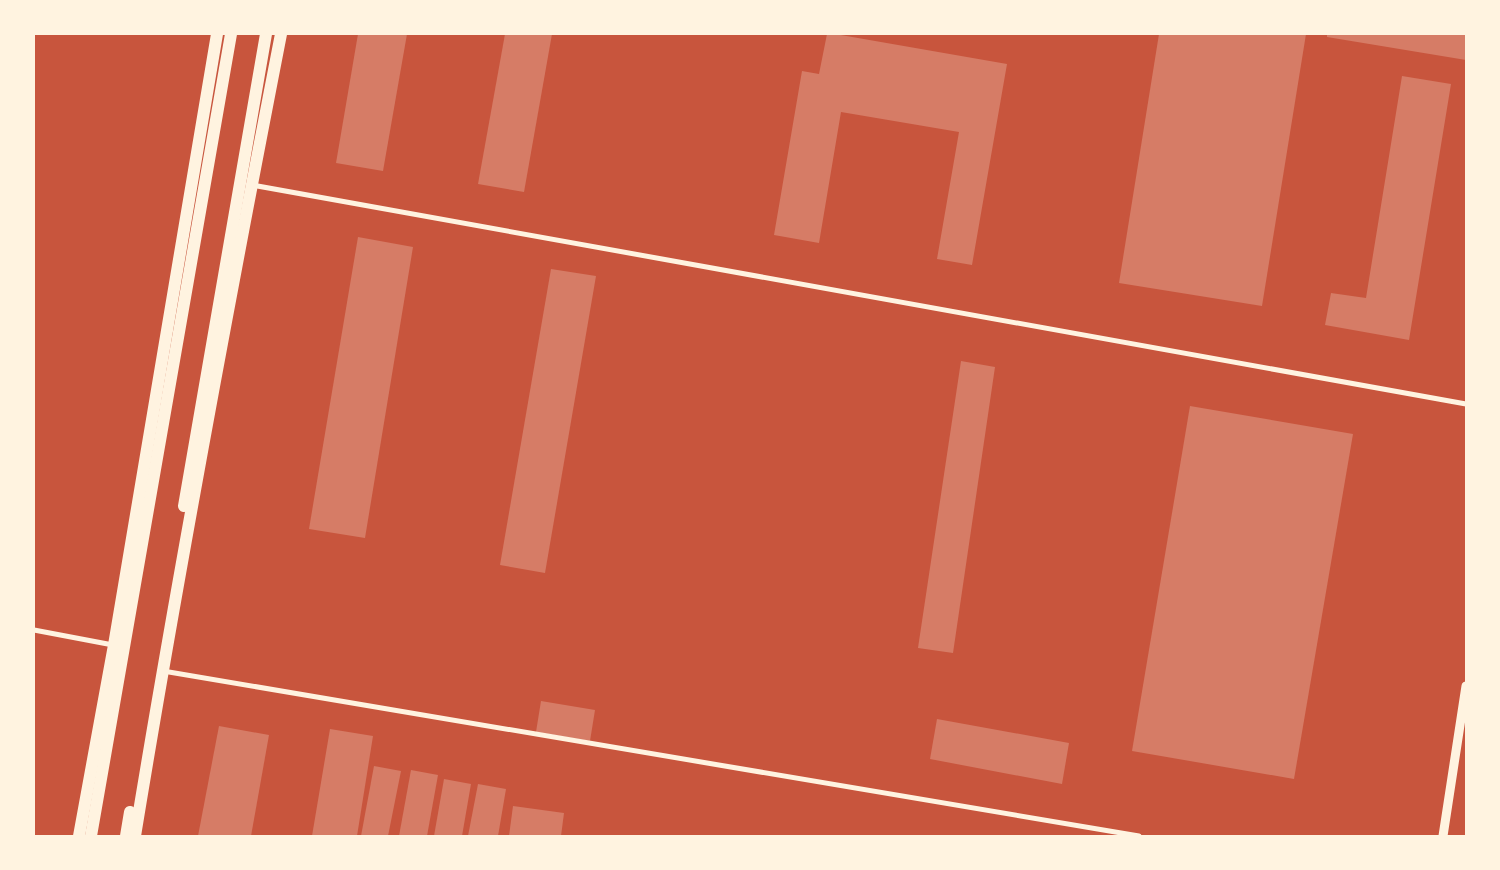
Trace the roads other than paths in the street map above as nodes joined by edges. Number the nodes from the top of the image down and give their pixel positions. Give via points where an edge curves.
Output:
1 (218, 34) edge
2 (231, 34) edge
3 (266, 34) edge
4 (281, 34) edge
5 (251, 185) junction
6 (1466, 404) edge
7 (34, 630) edge
8 (114, 645) junction
9 (162, 671) junction
10 (1466, 686) edge
11 (78, 836) edge
12 (91, 836) edge
13 (126, 836) edge
14 (135, 836) edge
15 (1139, 836) edge
16 (1443, 836) edge

1 - 8 main road
2 - 12 main road
3 - 13 main road
4 - 5 main road
5 - 6 street
5 - 9 main road
7 - 8 street
8 - 11 main road
9 - 14 main road
9 - 15 street
10 - 16 street

